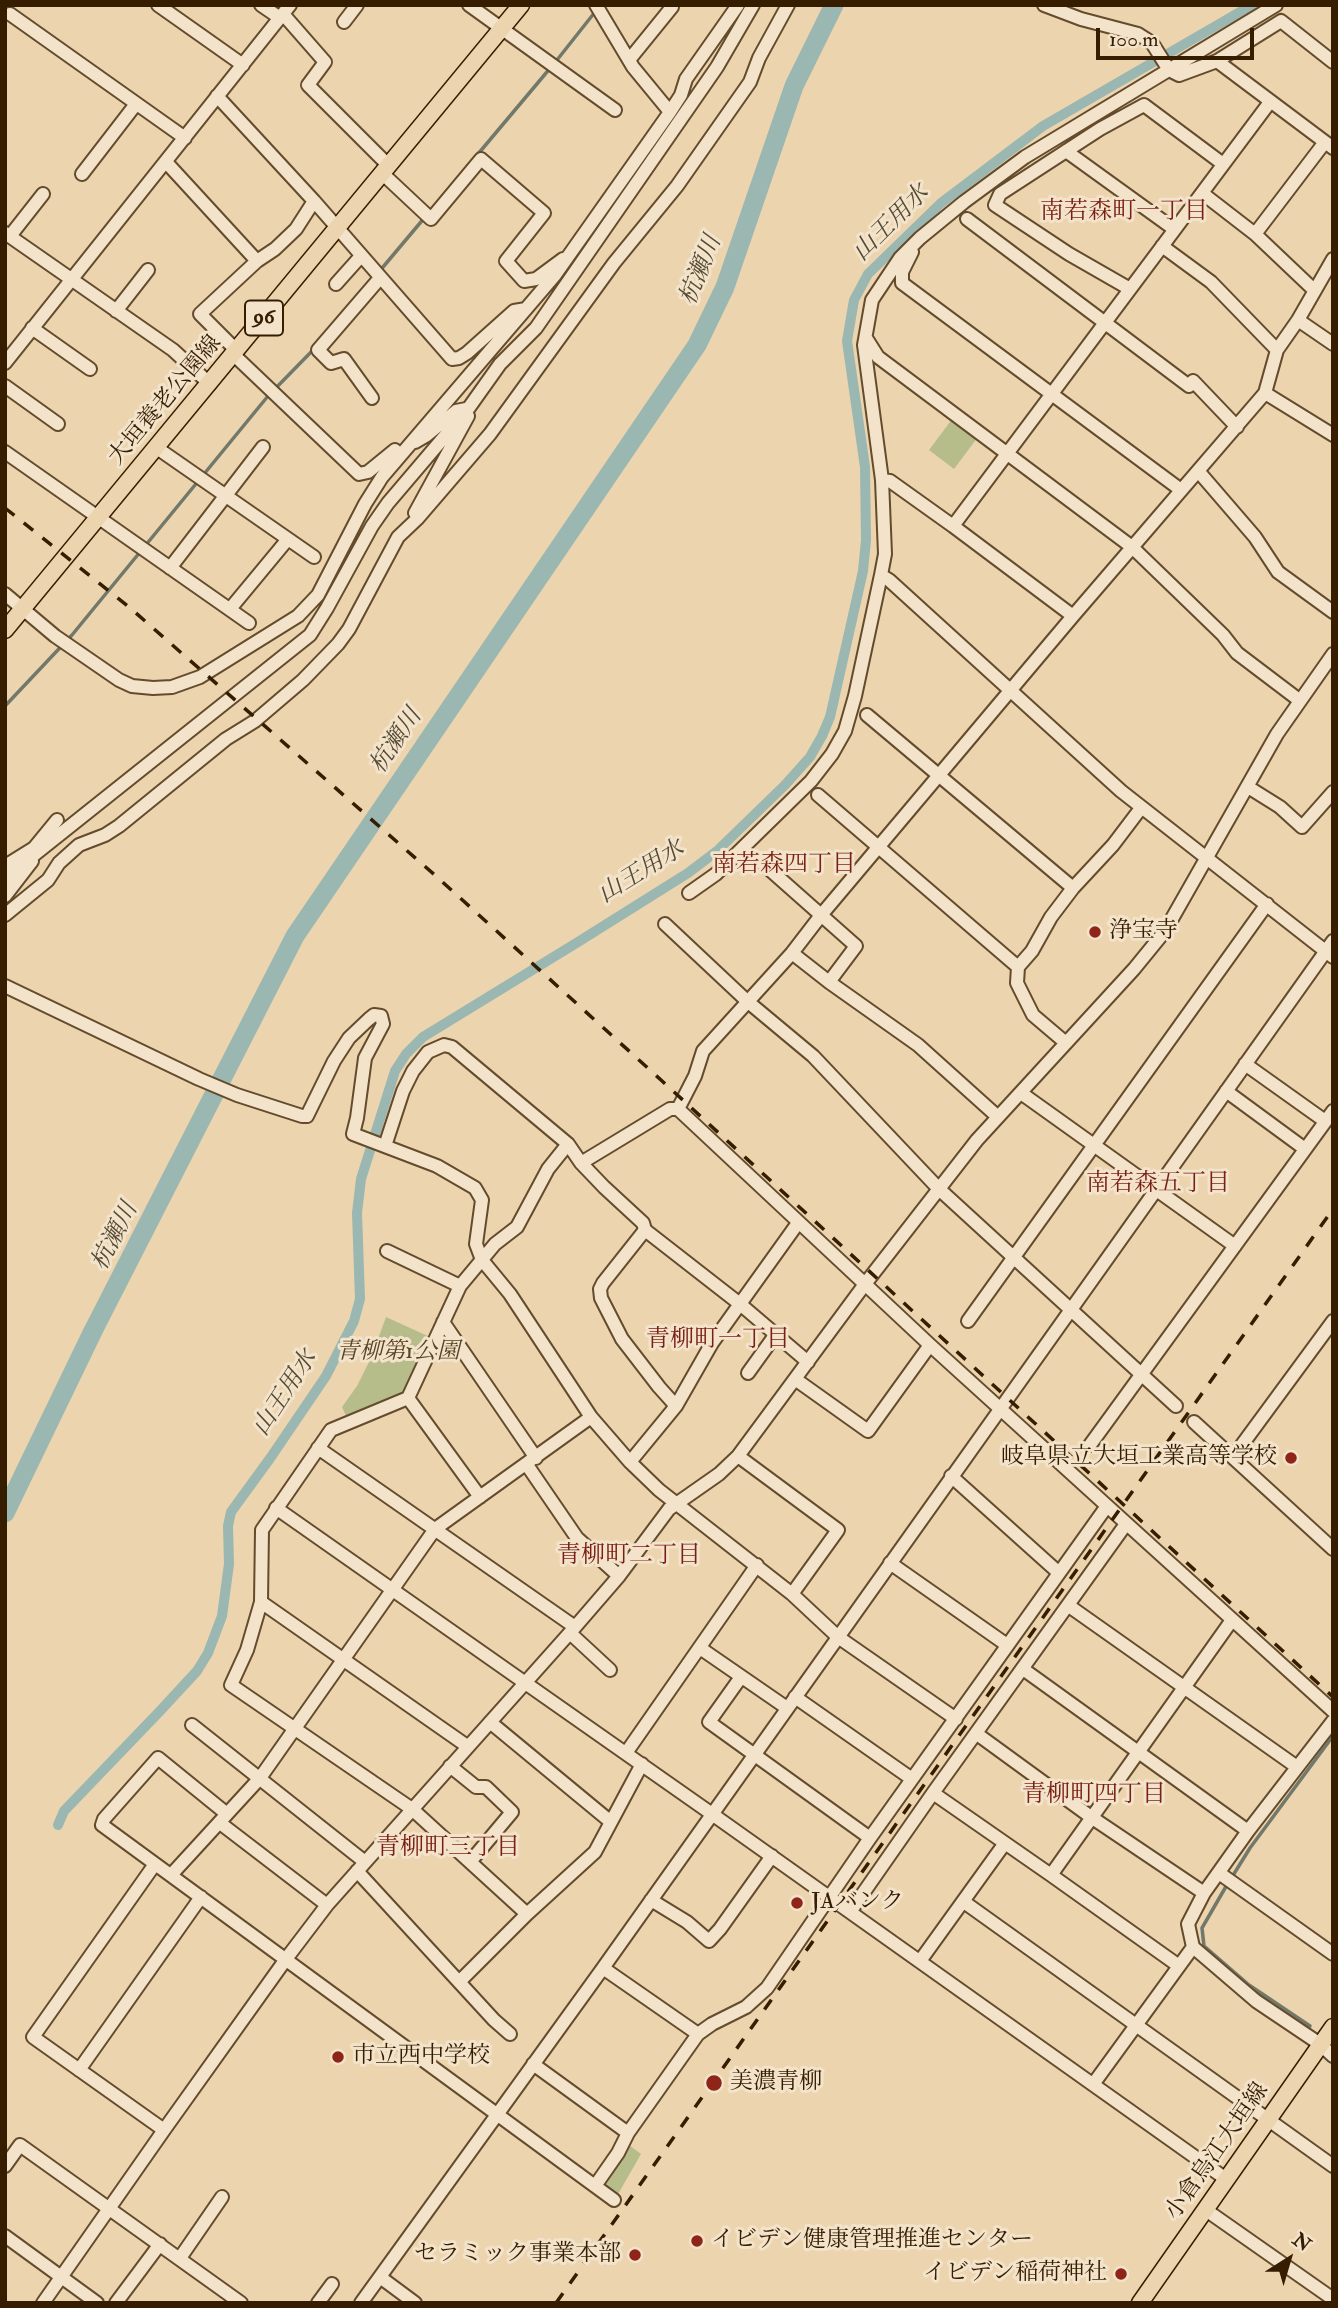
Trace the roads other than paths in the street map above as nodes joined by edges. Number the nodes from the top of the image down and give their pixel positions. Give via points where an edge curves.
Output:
1 (158, 5) edge
2 (261, 5) edge
3 (357, 5) edge
4 (469, 5) edge
5 (521, 5) edge
6 (596, 5) edge
7 (738, 5) edge
8 (753, 5) edge
9 (788, 5) edge
10 (1044, 5) edge
11 (1276, 5) edge
12 (672, 7) dead end
13 (284, 12) edge
14 (11, 13) edge
15 (344, 22) dead end
16 (502, 28) junction
17 (629, 60) junction
18 (1217, 61) junction
19 (1164, 62) junction
20 (1333, 62) edge
21 (243, 65) junction
22 (217, 96) junction
23 (1270, 102) junction
24 (136, 104) junction
25 (615, 110) dead end
26 (670, 112) junction
27 (185, 138) junction
28 (1329, 145) edge
29 (1066, 151) junction
30 (166, 162) junction
31 (1223, 164) junction
32 (386, 170) junction
33 (82, 174) dead end
34 (1202, 193) junction
35 (43, 194) dead end
36 (314, 201) junction
37 (967, 219) dead end
38 (337, 229) junction
39 (1174, 229) junction
40 (1255, 234) junction
41 (8, 235) edge
42 (920, 238) junction
43 (1162, 246) junction
44 (361, 256) junction
45 (567, 258) junction
46 (1333, 259) edge
47 (257, 261) junction
48 (148, 270) dead end
49 (380, 278) junction
50 (71, 280) junction
51 (336, 284) dead end
52 (1129, 289) junction
53 (1314, 290) junction
54 (527, 309) junction
55 (116, 311) junction
56 (1298, 320) junction
57 (1105, 324) junction
58 (32, 328) junction
59 (865, 334) junction
60 (1333, 344) edge
61 (493, 347) junction
62 (1278, 349) junction
63 (235, 353) junction
64 (5, 363) edge
65 (90, 369) dead end
66 (210, 384) junction
67 (5, 386) edge
68 (1265, 393) junction
69 (1051, 394) junction
70 (372, 398) dead end
71 (468, 409) junction
72 (58, 424) dead end
73 (1237, 427) junction
74 (1333, 435) edge
75 (407, 445) junction
76 (263, 447) dead end
77 (157, 448) junction
78 (5, 453) edge
79 (1006, 454) junction
80 (1199, 472) junction
81 (882, 480) junction
82 (1181, 490) junction
83 (226, 496) junction
84 (98, 518) junction
85 (953, 526) junction
86 (405, 530) junction
87 (288, 539) junction
88 (1132, 547) junction
89 (314, 557) dead end
90 (170, 568) junction
91 (881, 575) junction
92 (5, 594) edge
93 (24, 609) junction
94 (230, 609) junction
95 (1333, 612) edge
96 (1073, 617) junction
97 (249, 622) dead end
98 (5, 630) edge
99 (1333, 654) edge
100 (1011, 691) junction
101 (1299, 700) junction
102 (867, 715) dead end
103 (939, 775) junction
104 (1248, 787) junction
105 (1333, 792) edge
106 (818, 795) dead end
107 (1141, 808) junction
108 (57, 820) dead end
109 (879, 846) junction
110 (34, 851) junction
111 (1206, 859) junction
112 (760, 861) dead end
113 (5, 866) edge
114 (5, 878) edge
115 (1073, 888) junction
116 (689, 893) dead end
117 (5, 896) edge
118 (1267, 904) junction
119 (822, 914) junction
120 (5, 915) edge
121 (665, 925) dead end
122 (1330, 949) edge
123 (792, 953) junction
124 (1018, 967) junction
125 (829, 982) junction
126 (5, 986) edge
127 (747, 1001) junction
128 (1066, 1043) junction
129 (1245, 1064) junction
130 (1226, 1091) junction
131 (1021, 1093) junction
132 (678, 1109) junction
133 (1329, 1116) edge
134 (998, 1117) junction
135 (568, 1144) junction
136 (383, 1145) junction
137 (1095, 1146) junction
138 (1305, 1149) junction
139 (581, 1163) junction
140 (939, 1189) junction
141 (1156, 1190) junction
142 (798, 1223) junction
143 (645, 1230) junction
144 (1235, 1247) junction
145 (387, 1251) dead end
146 (1014, 1259) junction
147 (482, 1260) junction
148 (865, 1284) junction
149 (460, 1286) junction
150 (740, 1304) junction
151 (1071, 1310) junction
152 (968, 1321) dead end
153 (1333, 1321) edge
154 (443, 1322) junction
155 (776, 1334) junction
156 (930, 1345) junction
157 (808, 1362) junction
158 (748, 1373) dead end
159 (1143, 1375) junction
160 (795, 1379) junction
161 (408, 1398) junction
162 (676, 1406) junction
163 (1176, 1406) dead end
164 (1000, 1407) junction
165 (591, 1417) junction
166 (1194, 1422) dead end
167 (1090, 1445) dead end
168 (318, 1448) junction
169 (738, 1456) junction
170 (1233, 1457) junction
171 (531, 1461) junction
172 (631, 1462) junction
173 (951, 1476) junction
174 (480, 1497) junction
175 (677, 1504) junction
176 (1107, 1506) junction
177 (276, 1508) junction
178 (1126, 1524) junction
179 (435, 1529) junction
180 (1333, 1549) edge
181 (890, 1563) junction
182 (757, 1565) junction
183 (1059, 1573) junction
184 (619, 1576) junction
185 (392, 1591) junction
186 (792, 1594) junction
187 (261, 1602) junction
188 (1069, 1606) junction
189 (1232, 1620) junction
190 (573, 1630) junction
191 (838, 1637) junction
192 (1007, 1645) junction
193 (700, 1648) junction
194 (344, 1658) junction
195 (1023, 1669) junction
196 (610, 1670) dead end
197 (741, 1677) junction
198 (525, 1682) junction
199 (1184, 1687) junction
200 (795, 1697) junction
201 (787, 1708) junction
202 (1333, 1711) edge
203 (956, 1719) junction
204 (1333, 1721) edge
205 (489, 1722) junction
206 (192, 1725) dead end
207 (295, 1728) junction
208 (977, 1734) junction
209 (467, 1746) junction
210 (626, 1753) junction
211 (1137, 1753) junction
212 (754, 1754) junction
213 (642, 1764) junction
214 (450, 1766) junction
215 (1297, 1768) junction
216 (260, 1778) junction
217 (912, 1779) junction
218 (933, 1793) junction
219 (412, 1809) junction
220 (712, 1814) junction
221 (1091, 1817) junction
222 (223, 1819) junction
223 (611, 1822) junction
224 (1248, 1831) junction
225 (870, 1838) junction
226 (1005, 1843) junction
227 (772, 1856) junction
228 (470, 1862) junction
229 (155, 1864) junction
230 (361, 1867) junction
231 (171, 1875) junction
232 (1051, 1875) junction
233 (1226, 1878) junction
234 (1204, 1893) junction
235 (201, 1897) junction
236 (829, 1897) junction
237 (651, 1900) junction
238 (964, 1902) junction
239 (327, 1905) junction
240 (850, 1912) junction
241 (527, 1914) junction
242 (1193, 1947) junction
243 (1333, 1954) edge
244 (286, 1959) junction
245 (920, 1961) junction
246 (1179, 1966) junction
247 (603, 1968) junction
248 (459, 1982) junction
249 (1137, 2026) junction
250 (1333, 2027) edge
251 (510, 2034) dead end
252 (698, 2034) junction
253 (1326, 2050) edge
254 (533, 2064) junction
255 (79, 2070) junction
256 (1094, 2084) junction
257 (497, 2115) junction
258 (1268, 2119) junction
259 (164, 2130) junction
260 (628, 2133) junction
261 (5, 2165) edge
262 (1333, 2166) edge
263 (1226, 2179) junction
264 (595, 2186) junction
265 (222, 2197) dead end
266 (614, 2200) dead end
267 (109, 2208) junction
268 (1206, 2210) junction
269 (5, 2236) edge
270 (160, 2244) junction
271 (180, 2258) junction
272 (60, 2276) junction
273 (380, 2277) junction
274 (332, 2284) dead end
275 (1333, 2299) edge
276 (234, 2301) edge
277 (43, 2303) edge
278 (97, 2303) edge
279 (116, 2303) edge
280 (318, 2303) edge
281 (361, 2303) edge
282 (415, 2303) edge
283 (1140, 2303) edge

1 - 21 street
2 - 13 street
3 - 15 street
4 - 16 street
5 - 16 main road, 大垣養老公園線 / 96
6 - 17 street
7 - 26 street via 686,79
8 - 71 street via 717,67 536,328 500,364
9 - 86 street via 750,82 677,186 607,273 490,434
10 - 19 street via 1138,34 1152,43
11 - 19 street
12 - 17 street
13 - 21 street
13 - 32 street via 325,62 308,85
14 - 24 street
16 - 25 street
16 - 32 main road, 大垣養老公園線 / 96
17 - 26 street
18 - 19 street via 1179,75
18 - 20 street via 1281,21
18 - 23 street
19 - 42 street via 1025,157
21 - 22 street
22 - 27 street
22 - 36 street
23 - 28 street
23 - 31 street
24 - 27 street
24 - 33 street
26 - 45 street
27 - 30 street
28 - 40 street
29 - 31 street via 1144,105
29 - 39 street
29 - 52 street via 1000,194 995,205
30 - 47 street
30 - 50 street
31 - 34 street
32 - 38 main road, 大垣養老公園線 / 96
32 - 45 street via 431,219 481,159 544,213 506,261 524,281 536,279
34 - 39 street
34 - 40 street
35 - 41 street
36 - 38 street
36 - 47 street via 296,229
37 - 57 street
38 - 44 street
38 - 63 main road, 大垣養老公園線 / 96
39 - 43 street
40 - 53 street
41 - 50 street
42 - 59 street via 900,258 872,300
42 - 69 street via 902,272 902,283
43 - 52 street
43 - 62 street via 1211,282
44 - 49 street
44 - 51 street
45 - 54 street
46 - 53 street
47 - 63 street via 200,314
48 - 55 street
49 - 54 street via 452,359 467,353 514,310
49 - 70 street via 318,350 331,363 344,359
50 - 55 street
50 - 58 street
52 - 57 street
53 - 56 street
54 - 61 street
55 - 66 street via 173,350
56 - 60 street
56 - 62 street
57 - 69 street
57 - 73 street via 1189,386 1193,381
58 - 64 street
58 - 65 street
59 - 79 street via 878,357
59 - 81 street
61 - 71 street via 492,358 469,396
61 - 75 street
62 - 68 street
63 - 66 main road, 大垣養老公園線 / 96
63 - 75 street via 359,474
66 - 77 main road, 大垣養老公園線 / 96
67 - 72 street
68 - 73 street
68 - 74 street
69 - 79 street
69 - 82 street
71 - 75 street via 456,411
71 - 86 street via 468,419
71 - 110 street via 388,503 310,635
73 - 80 street
75 - 93 street via 374,488 309,606 194,680 153,688 119,680
76 - 83 street
77 - 83 street
77 - 84 main road, 大垣養老公園線 / 96
78 - 84 street
79 - 85 street
79 - 88 street
80 - 82 street
80 - 95 street via 1255,537 1278,572
81 - 85 street via 890,481
81 - 91 street via 885,554
82 - 88 street
83 - 87 street
83 - 90 street
84 - 90 street
84 - 93 main road, 大垣養老公園線 / 96
85 - 96 street
86 - 120 street via 388,551 349,629 325,658 255,721 120,825 79,845 48,880
87 - 89 street
87 - 94 street
88 - 96 street
88 - 101 street via 1237,653
90 - 94 street
91 - 100 street
91 - 116 street via 855,696 845,731 832,754 811,781 716,874
92 - 93 street
93 - 98 main road, 大垣養老公園線 / 96
94 - 97 street
96 - 100 street
99 - 101 street
100 - 103 street
100 - 107 street
101 - 104 street
102 - 103 street
103 - 109 street
103 - 115 street
104 - 105 street via 1302,827
104 - 111 street
106 - 109 street
107 - 111 street
107 - 115 street
108 - 110 street
109 - 119 street
109 - 124 street
110 - 113 street
110 - 114 street
110 - 117 street via 30,866
111 - 118 street
111 - 128 street via 1165,931
112 - 119 street
115 - 124 street
118 - 122 street
118 - 137 street
119 - 123 street
119 - 125 street via 856,946
121 - 127 street
122 - 129 street
123 - 125 street
123 - 127 street
124 - 128 street via 1017,984 1033,1015
125 - 134 street via 918,1045
126 - 136 street via 199,1079 307,1116 349,1038 369,1018 382,1016 383,1024 365,1058 353,1134
127 - 132 street via 703,1051
127 - 140 street via 829,1071
128 - 131 street
129 - 130 street
129 - 133 street
130 - 138 street
130 - 141 street
131 - 134 street
131 - 137 street
132 - 139 street via 670,1109
132 - 142 street
133 - 138 street
134 - 140 street
135 - 136 street via 444,1045 428,1052 412,1071
135 - 139 street
135 - 147 street via 548,1169 517,1227
136 - 147 street via 437,1166 475,1188 482,1200 476,1244
137 - 141 street
137 - 146 street
138 - 144 street
139 - 143 street
140 - 146 street
140 - 148 street
141 - 144 street
141 - 151 street
142 - 148 street
142 - 150 street
143 - 150 street
143 - 162 street via 603,1283 601,1298 622,1339
144 - 159 street
145 - 149 street
146 - 151 street
146 - 152 street
147 - 149 street
147 - 165 street via 510,1294
148 - 156 street
148 - 157 street
149 - 154 street
150 - 155 street
150 - 162 street
151 - 159 street
151 - 164 street
153 - 170 street
154 - 161 street
154 - 171 street
155 - 157 street
155 - 158 street
156 - 160 street via 868,1431
156 - 164 street
157 - 160 street
159 - 163 street
159 - 167 street
160 - 169 street
161 - 168 street via 340,1424
161 - 174 street
162 - 172 street
164 - 173 street
164 - 176 street
165 - 171 street
165 - 172 street
166 - 170 street
168 - 177 street
168 - 179 street
169 - 175 street
169 - 186 street via 838,1530
170 - 180 street
171 - 174 street
171 - 184 street via 577,1538
172 - 175 street
173 - 181 street
173 - 183 street
174 - 179 street
175 - 182 street
175 - 184 street
176 - 178 street
176 - 183 street
177 - 185 street
177 - 187 street via 262,1530
178 - 188 street
178 - 189 street
179 - 185 street
179 - 190 street
181 - 191 street
181 - 192 street
182 - 186 street
182 - 193 street
183 - 192 street
184 - 190 street
185 - 194 street
185 - 198 street
186 - 191 street
187 - 194 street
187 - 207 street via 231,1685
188 - 195 street
188 - 199 street
189 - 199 street
189 - 202 street
190 - 196 street
190 - 198 street
191 - 200 street
191 - 203 street
192 - 203 street
193 - 197 street
193 - 210 street
194 - 207 street
194 - 209 street
195 - 208 street
195 - 211 street
197 - 201 street
197 - 212 street via 709,1722
198 - 205 street
198 - 210 street
199 - 211 street
199 - 215 street
200 - 201 street
200 - 217 street
201 - 212 street
203 - 217 street
204 - 215 street
205 - 209 street
205 - 223 street
206 - 216 street
207 - 216 street
207 - 219 street
208 - 218 street
208 - 221 street
209 - 214 street
210 - 213 street
211 - 221 street
211 - 224 street
212 - 220 street
212 - 225 street
213 - 220 street
213 - 223 street
214 - 219 street
214 - 228 street via 476,1787 486,1787 512,1812
215 - 224 street
216 - 222 street
216 - 230 street
217 - 225 street
218 - 226 street
218 - 240 street
219 - 228 street
219 - 230 street
220 - 227 street
220 - 237 street
221 - 232 street
221 - 234 street
222 - 229 street via 158,1758 102,1825
222 - 231 street
222 - 239 street
223 - 241 street via 595,1852
224 - 233 street
225 - 236 street
226 - 232 street
226 - 238 street
227 - 236 street
227 - 237 street via 709,1941
228 - 241 street
229 - 231 street
229 - 255 street via 33,2037
230 - 239 street
230 - 248 street
231 - 235 street
232 - 246 street
233 - 234 street
233 - 243 street
234 - 242 street via 1188,1924
235 - 244 street
235 - 255 street
236 - 240 street
236 - 252 street via 767,1987 746,2007
237 - 247 street
238 - 245 street
238 - 249 street
239 - 244 street
240 - 245 street
241 - 248 street
242 - 246 street
242 - 253 street via 1256,2001
244 - 257 street
244 - 259 street
245 - 256 street
246 - 249 street
247 - 252 street
247 - 254 street
248 - 251 street
249 - 256 street
249 - 258 street
250 - 253 main road, 小倉烏江大垣線
252 - 260 street
253 - 258 main road, 小倉烏江大垣線
254 - 257 street
254 - 260 street
255 - 259 street
256 - 263 street
257 - 264 street
257 - 273 street
258 - 262 street
258 - 263 main road, 小倉烏江大垣線
259 - 267 street
260 - 264 street
261 - 267 street via 20,2146
263 - 268 main road, 小倉烏江大垣線
264 - 266 street
265 - 271 street
267 - 270 street
267 - 272 street
268 - 275 street
268 - 283 main road, 小倉烏江大垣線
269 - 272 street
270 - 271 street
270 - 279 street
271 - 276 street
272 - 277 street
272 - 278 street
273 - 281 street
273 - 282 street
274 - 280 street

